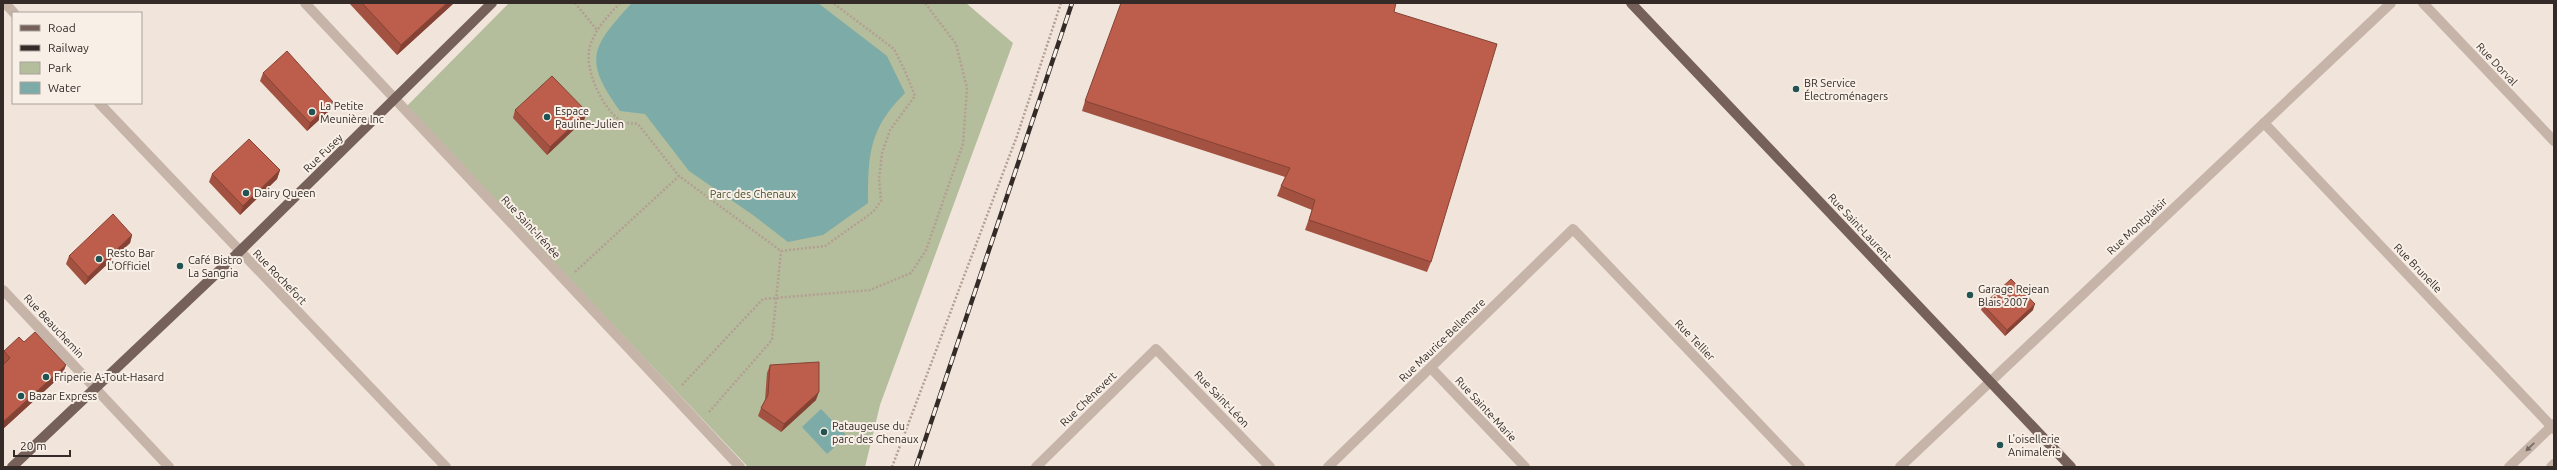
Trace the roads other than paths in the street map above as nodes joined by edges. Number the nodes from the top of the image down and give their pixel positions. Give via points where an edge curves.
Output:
1 (5, 3) edge
2 (305, 3) edge
3 (492, 3) edge
4 (1631, 3) edge
5 (2391, 3) edge
6 (2423, 3) edge
7 (13, 12) edge
8 (395, 100) junction
9 (100, 104) edge
10 (2264, 123) junction
11 (2554, 141) edge
12 (1573, 229) joint
13 (239, 252) junction
14 (3, 290) edge
15 (1156, 349) joint
16 (1431, 368) junction
17 (1990, 382) junction
18 (95, 389) junction
19 (2553, 427) edge
20 (2554, 464) edge
21 (12, 467) edge
22 (169, 467) edge
23 (446, 467) edge
24 (740, 467) edge
25 (1036, 467) edge
26 (1270, 467) edge
27 (1328, 467) edge
28 (1525, 467) edge
29 (1800, 467) edge
30 (1900, 467) edge
31 (2071, 467) edge
32 (2509, 467) edge
33 (2551, 467) edge

1 - 7 street
2 - 8 street, Rue Saint-Irénée
3 - 8 main road, Rue Fusey
4 - 17 main road, Rue Saint-Laurent
5 - 10 street, Rue Montplaisir
6 - 11 street, Rue Dorval
8 - 13 main road, Rue Fusey
8 - 24 street, Rue Saint-Irénée
9 - 13 street, Rue Rochefort
10 - 17 street, Rue Montplaisir
10 - 19 street, Rue Brunelle
12 - 16 street, Rue Maurice-Bellemare
12 - 29 street, Rue Tellier
13 - 18 main road, Rue Fusey
13 - 23 street, Rue Rochefort
14 - 18 street, Rue Beauchemin
15 - 25 street, Rue Chênevert
15 - 26 street, Rue Saint-Léon
16 - 27 street, Rue Maurice-Bellemare
16 - 28 street, Rue Sainte-Marie
17 - 30 street, Rue Montplaisir
17 - 31 main road, Rue Saint-Laurent
18 - 21 main road, Rue Fusey
18 - 22 street, Rue Beauchemin
19 -> 32 street
20 - 33 street

